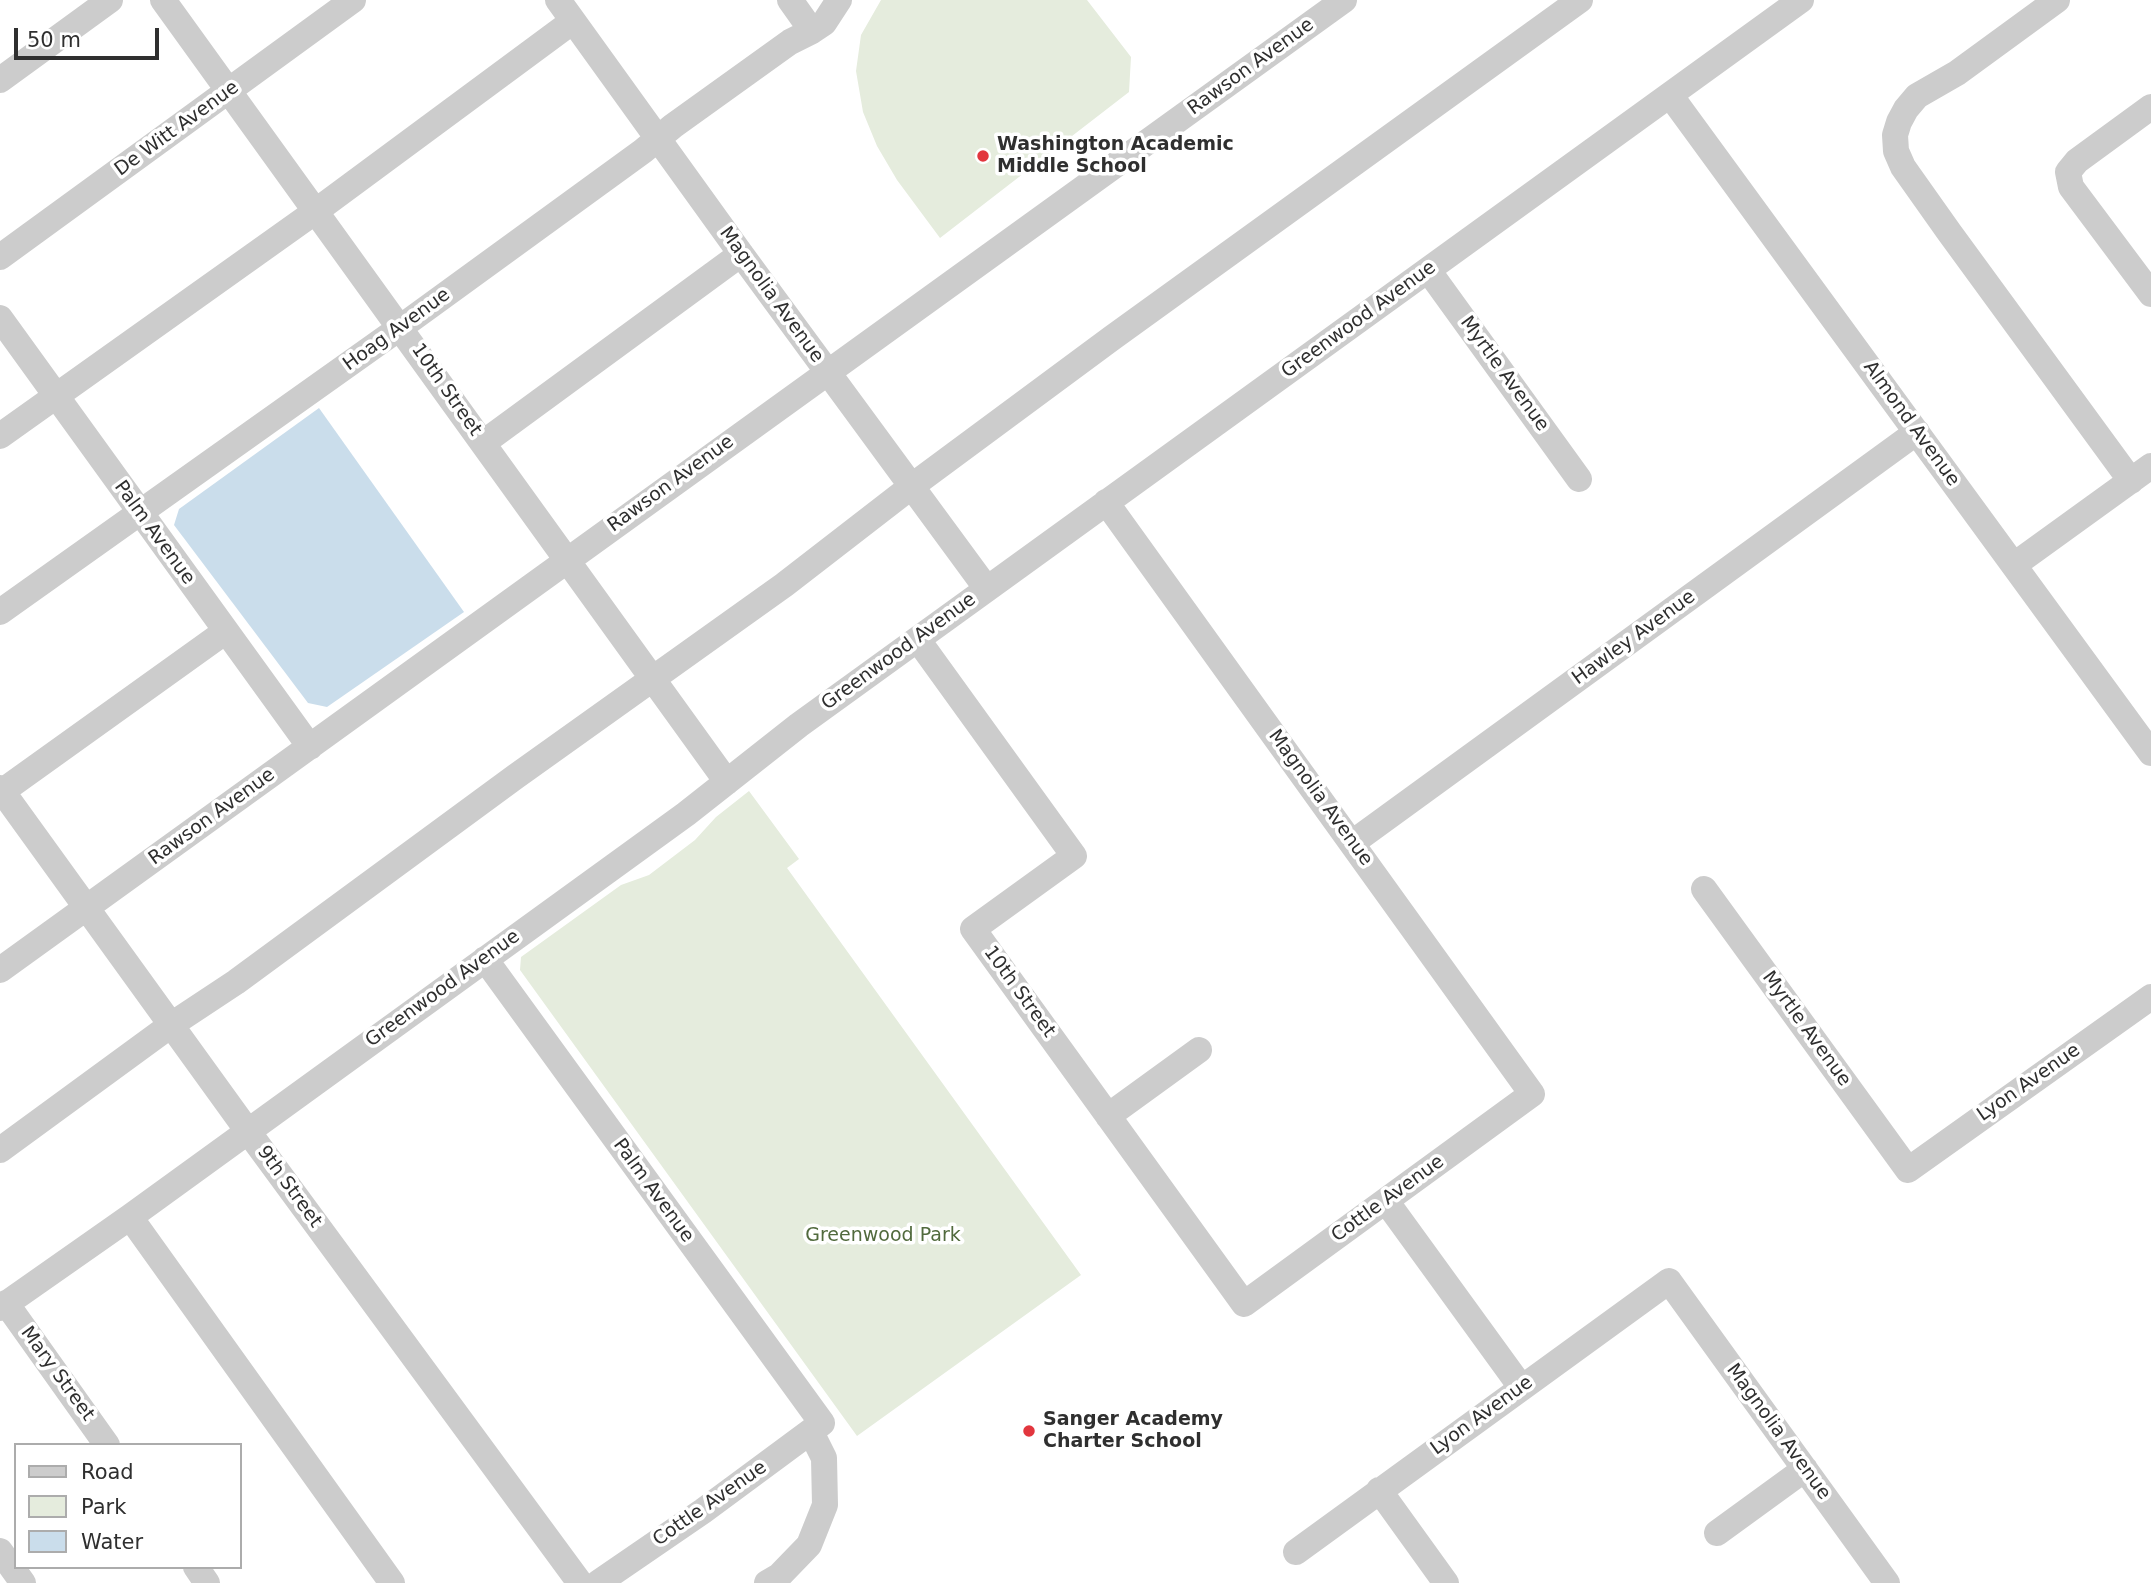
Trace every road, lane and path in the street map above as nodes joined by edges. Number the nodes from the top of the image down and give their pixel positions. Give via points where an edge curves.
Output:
1 (110, 0) edge
2 (163, 0) edge
3 (354, 0) edge
4 (790, 0) edge
5 (839, 0) edge
6 (1344, 0) edge
7 (1580, 0) edge
8 (1801, 0) edge
9 (2057, 0) edge
10 (566, 11) edge
11 (801, 37) junction
12 (0, 80) edge
13 (229, 91) junction
14 (1670, 95) junction
15 (2151, 107) edge
16 (658, 138) junction
17 (316, 211) junction
18 (741, 254) junction
19 (0, 257) edge
20 (1428, 270) junction
21 (2150, 292) edge
22 (0, 318) edge
23 (401, 327) junction
24 (827, 372) junction
25 (55, 396) junction
26 (1917, 432) junction
27 (0, 436) edge
28 (483, 443) junction
29 (2141, 474) edge
30 (1579, 479) dead end
31 (912, 486) junction
32 (1107, 502) junction
33 (140, 514) junction
34 (567, 560) junction
35 (2014, 565) junction
36 (987, 589) junction
37 (0, 612) edge
38 (226, 631) junction
39 (918, 640) junction
40 (653, 679) junction
41 (310, 747) junction
42 (2151, 753) edge
43 (727, 782) junction
44 (1, 791) edge
45 (1352, 843) junction
46 (1704, 889) dead end
47 (86, 908) junction
48 (485, 959) junction
49 (0, 970) edge
50 (2151, 997) edge
51 (171, 1026) junction
52 (1199, 1050) dead end
53 (1532, 1094) joint
54 (1108, 1116) junction
55 (247, 1130) junction
56 (0, 1150) edge
57 (1908, 1170) joint
58 (1386, 1201) junction
59 (130, 1217) junction
60 (1669, 1281) joint
61 (1244, 1304) joint
62 (3, 1306) edge
63 (1521, 1387) junction
64 (817, 1427) junction
65 (106, 1443) edge
66 (1805, 1469) junction
67 (1379, 1490) junction
68 (1717, 1533) dead end
69 (0, 1551) edge
70 (1296, 1552) dead end
71 (616, 1579) edge
72 (23, 1583) edge
73 (392, 1583) edge
74 (580, 1583) edge
75 (767, 1583) edge
76 (1446, 1583) edge
77 (1887, 1583) edge

1 - 12 street
2 - 13 street, 10th Street
3 - 13 street, De Witt Avenue
4 - 11 street
5 - 11 street, Hoag Avenue via 824,23
6 - 24 street, Rawson Avenue
7 - 31 street
8 - 14 street, Greenwood Avenue
9 - 29 street via 1957,73 1917,96 1899,122 1896,151 1949,232
10 - 16 street, Magnolia Avenue
10 - 17 street
11 - 16 street, Hoag Avenue
13 - 17 street, 10th Street
13 - 19 street, De Witt Avenue
14 - 20 street, Greenwood Avenue
14 - 26 street, Almond Avenue
15 - 21 street via 2068,172 2071,187
16 - 18 street, Magnolia Avenue
16 - 23 street, Hoag Avenue
17 - 23 street, 10th Street
17 - 25 street
18 - 24 street, Magnolia Avenue
18 - 28 street
20 - 30 street, Myrtle Avenue
20 - 32 street, Greenwood Avenue
22 - 25 street, Palm Avenue
23 - 28 street, 10th Street
23 - 33 street, Hoag Avenue
24 - 31 street, Magnolia Avenue
24 - 34 street, Rawson Avenue
25 - 27 street
25 - 33 street, Palm Avenue
26 - 35 street, Almond Avenue
26 - 45 street, Hawley Avenue
28 - 34 street, 10th Street
29 - 35 street
31 - 36 street, Magnolia Avenue
31 - 40 street
32 - 36 street, Greenwood Avenue
32 - 45 street, Magnolia Avenue
33 - 37 street, Hoag Avenue
33 - 38 street, Palm Avenue
34 - 40 street, 10th Street
34 - 41 street, Rawson Avenue
35 - 42 street, Almond Avenue
36 - 39 street, Greenwood Avenue
38 - 41 street, Palm Avenue
38 - 44 street
39 - 43 street, Greenwood Avenue
39 - 54 street, 10th Street via 1074,856 973,929
40 - 43 street, 10th Street
40 - 51 street
41 - 47 street, Rawson Avenue
43 - 48 street, Greenwood Avenue
44 - 47 street, 9th Street
45 - 53 street, Magnolia Avenue
46 - 57 street, Myrtle Avenue
47 - 49 street, Rawson Avenue
47 - 51 street, 9th Street
48 - 55 street, Greenwood Avenue
48 - 64 street, Palm Avenue
50 - 57 street, Lyon Avenue
51 - 55 street, 9th Street
51 - 56 street
52 - 54 street
53 - 58 street, Cottle Avenue
54 - 61 street, 10th Street
55 - 59 street, Greenwood Avenue
55 - 74 street, 9th Street
58 - 61 street, Cottle Avenue
58 - 63 street
59 - 62 street, Greenwood Avenue
59 - 73 street
60 - 63 street, Lyon Avenue
60 - 66 street, Magnolia Avenue
62 - 65 street, Mary Street
63 - 67 street, Lyon Avenue
64 - 71 street, Cottle Avenue
64 - 75 street, Palm Avenue via 824,1458 825,1506 809,1545
66 - 68 street
66 - 77 street, Magnolia Avenue
67 - 70 street, Lyon Avenue
67 - 76 street
69 - 72 street

